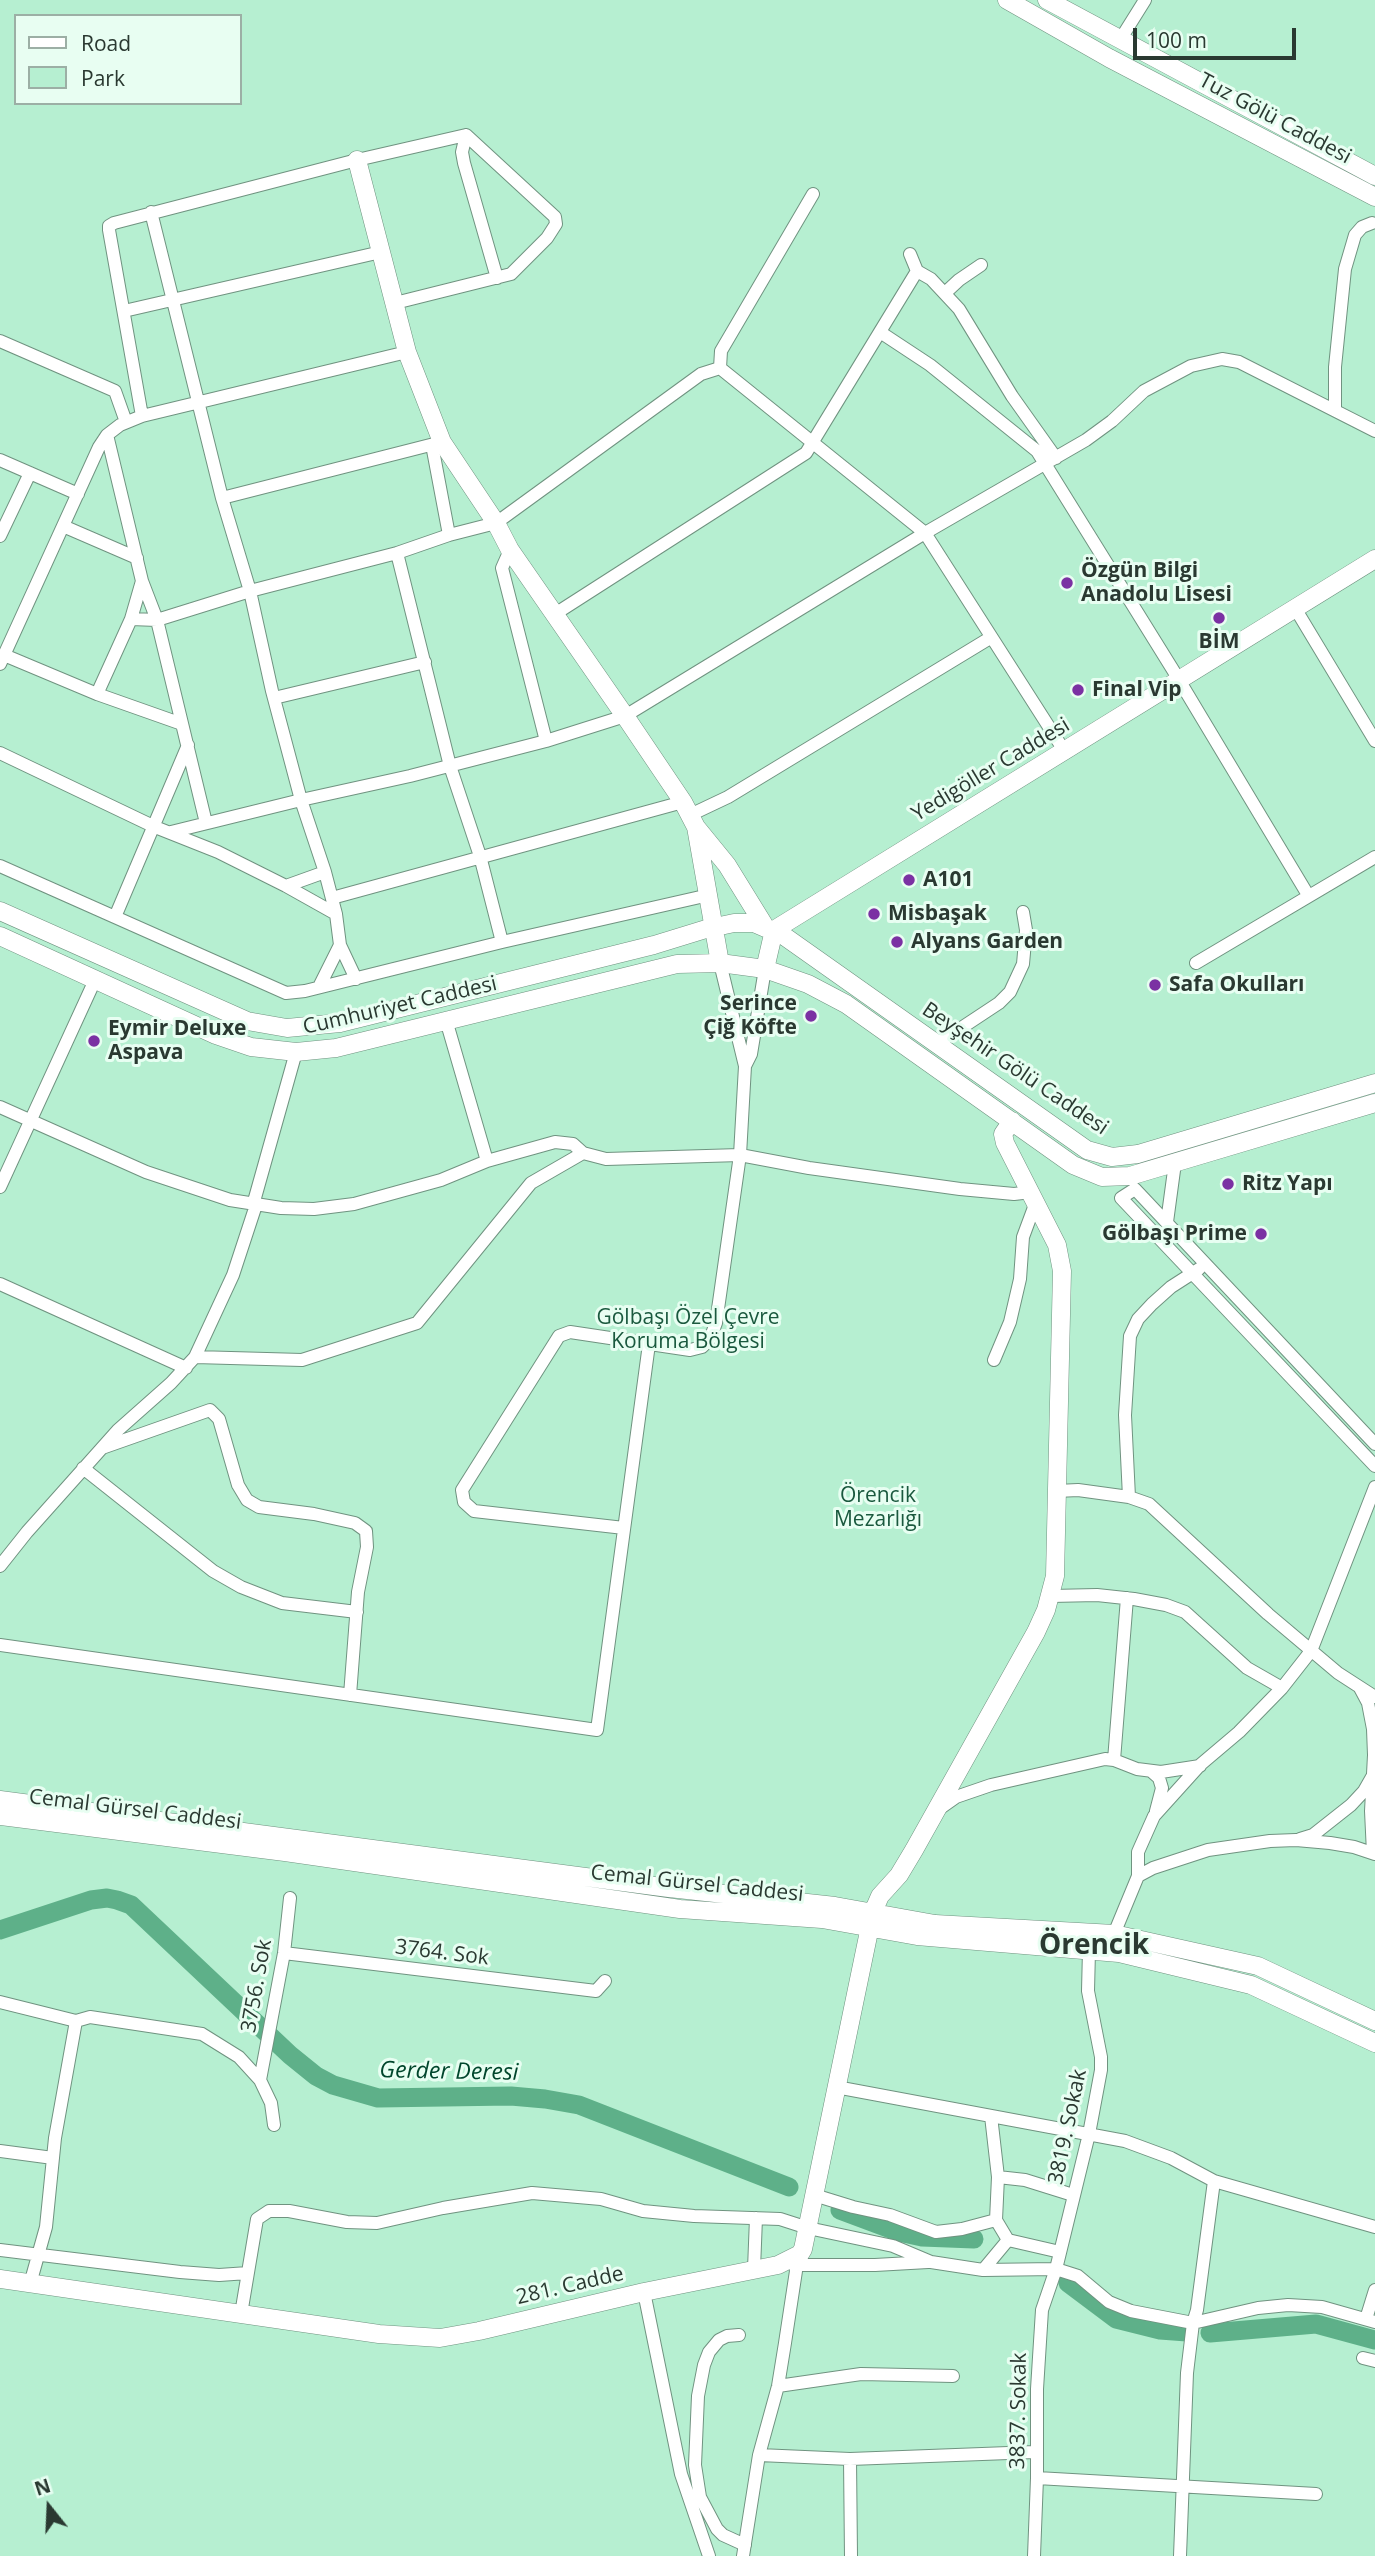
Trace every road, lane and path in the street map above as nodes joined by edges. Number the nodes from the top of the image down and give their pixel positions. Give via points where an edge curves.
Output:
1 (1007, 0) edge
2 (1047, 0) edge
3 (1145, 0) edge
4 (1120, 40) junction
5 (466, 135) junction
6 (357, 160) junction
7 (1375, 176) edge
8 (813, 194) dead end
9 (1375, 197) edge
10 (151, 212) junction
11 (1372, 223) dead end
12 (381, 252) junction
13 (910, 254) dead end
14 (981, 265) dead end
15 (917, 271) junction
16 (497, 278) junction
17 (946, 293) junction
18 (173, 300) junction
19 (395, 303) junction
20 (124, 311) junction
21 (880, 332) junction
22 (0, 341) edge
23 (407, 352) junction
24 (720, 368) junction
25 (197, 402) junction
26 (1335, 409) junction
27 (142, 416) junction
28 (126, 422) junction
29 (1375, 431) edge
30 (107, 435) junction
31 (813, 442) junction
32 (437, 444) junction
33 (0, 460) edge
34 (1051, 461) junction
35 (30, 473) junction
36 (78, 494) junction
37 (222, 498) junction
38 (496, 523) junction
39 (63, 526) junction
40 (925, 533) junction
41 (449, 534) junction
42 (0, 536) edge
43 (510, 550) junction
44 (397, 553) junction
45 (137, 558) junction
46 (1375, 559) edge
47 (142, 581) junction
48 (250, 591) junction
49 (1295, 608) junction
50 (555, 614) junction
51 (131, 619) junction
52 (157, 620) junction
53 (990, 638) junction
54 (2, 660) edge
55 (425, 662) junction
56 (1180, 680) junction
57 (97, 694) junction
58 (274, 698) junction
59 (625, 716) junction
60 (182, 724) junction
61 (546, 741) junction
62 (1375, 741) edge
63 (188, 745) junction
64 (1065, 752) junction
65 (0, 753) edge
66 (450, 766) junction
67 (301, 800) junction
68 (690, 815) junction
69 (206, 822) junction
70 (155, 827) junction
71 (171, 832) junction
72 (480, 856) junction
73 (1375, 856) edge
74 (0, 866) edge
75 (326, 873) junction
76 (286, 886) junction
77 (709, 895) junction
78 (1308, 895) junction
79 (332, 898) junction
80 (0, 911) edge
81 (1023, 912) dead end
82 (336, 915) junction
83 (115, 918) junction
84 (715, 927) junction
85 (769, 928) junction
86 (0, 936) edge
87 (502, 942) junction
88 (340, 945) junction
89 (720, 963) junction
90 (1196, 963) dead end
91 (765, 969) junction
92 (356, 979) junction
93 (95, 980) junction
94 (319, 987) junction
95 (446, 1020) junction
96 (937, 1044) junction
97 (296, 1052) junction
98 (745, 1066) junction
99 (1375, 1083) edge
100 (1003, 1091) junction
101 (1375, 1104) edge
102 (0, 1107) edge
103 (992, 1107) junction
104 (1042, 1118) junction
105 (31, 1120) junction
106 (1012, 1121) junction
107 (1031, 1135) junction
108 (583, 1153) junction
109 (740, 1155) junction
110 (1112, 1157) junction
111 (487, 1161) junction
112 (1175, 1163) junction
113 (1114, 1178) junction
114 (0, 1187) edge
115 (1128, 1193) junction
116 (1033, 1197) junction
117 (254, 1205) junction
118 (1167, 1222) junction
119 (1206, 1264) junction
120 (1192, 1274) junction
121 (0, 1284) edge
122 (649, 1344) junction
123 (195, 1357) junction
124 (994, 1360) dead end
125 (186, 1368) junction
126 (1375, 1444) edge
127 (102, 1448) junction
128 (1375, 1466) edge
129 (83, 1468) junction
130 (1375, 1487) edge
131 (1057, 1492) junction
132 (1129, 1497) junction
133 (624, 1528) junction
134 (2, 1557) edge
135 (1051, 1596) junction
136 (1127, 1598) junction
137 (357, 1612) junction
138 (0, 1645) edge
139 (1311, 1651) junction
140 (1282, 1688) junction
141 (1360, 1688) junction
142 (350, 1695) junction
143 (1375, 1697) edge
144 (1114, 1760) junction
145 (1200, 1766) junction
146 (1151, 1771) junction
147 (1372, 1776) junction
148 (0, 1800) edge
149 (936, 1811) junction
150 (0, 1816) edge
151 (1154, 1816) junction
152 (1296, 1840) junction
153 (1374, 1854) edge
154 (1138, 1876) junction
155 (290, 1898) dead end
156 (872, 1920) junction
157 (1115, 1934) junction
158 (1089, 1950) junction
159 (284, 1953) junction
160 (601, 1986) dead end
161 (0, 2003) edge
162 (76, 2021) junction
163 (1375, 2021) edge
164 (1375, 2043) edge
165 (260, 2080) junction
166 (836, 2087) junction
167 (991, 2116) junction
168 (274, 2125) dead end
169 (1089, 2134) junction
170 (0, 2151) edge
171 (53, 2158) junction
172 (998, 2177) junction
173 (1214, 2181) junction
174 (814, 2194) junction
175 (1073, 2195) junction
176 (756, 2218) junction
177 (996, 2220) junction
178 (1375, 2227) edge
179 (808, 2228) junction
180 (1008, 2240) junction
181 (0, 2250) edge
182 (1060, 2252) junction
183 (38, 2256) junction
184 (795, 2262) junction
185 (930, 2262) junction
186 (754, 2269) junction
187 (1056, 2269) junction
188 (983, 2270) junction
189 (248, 2273) junction
190 (0, 2279) edge
191 (30, 2284) junction
192 (1375, 2290) edge
193 (644, 2292) junction
194 (241, 2314) junction
195 (1371, 2321) edge
196 (1194, 2323) junction
197 (739, 2334) dead end
198 (953, 2376) dead end
199 (778, 2386) junction
200 (1035, 2452) junction
201 (759, 2455) junction
202 (850, 2459) junction
203 (1037, 2478) junction
204 (1182, 2486) junction
205 (1316, 2494) dead end
206 (744, 2550) edge
207 (709, 2556) edge
208 (851, 2556) edge
209 (1034, 2556) edge
210 (1180, 2556) edge

1 - 9 street, Tuz Gölü Caddesi
2 - 4 street, Tuz Gölü Caddesi
3 - 4 street
4 - 7 street, Tuz Gölü Caddesi
5 - 6 street
5 - 16 street via 464,163
5 - 16 street via 555,218 547,238 522,265
6 - 10 street
6 - 12 street
8 - 24 street via 721,351
10 - 18 street
10 - 20 street via 109,226
11 - 26 street via 1355,235 1345,269
12 - 18 street
12 - 19 street
13 - 15 street
14 - 17 street
15 - 17 street
15 - 21 street
16 - 19 street
17 - 34 street
18 - 20 street
18 - 25 street
19 - 23 street
20 - 27 street
21 - 31 street
21 - 34 street
22 - 28 street via 115,391
23 - 25 street
23 - 32 street
24 - 31 street
24 - 38 street via 701,374
25 - 27 street
25 - 37 street
26 - 29 street
26 - 34 street via 1238,362 1222,359 1191,366 1156,383 1112,421
27 - 28 street
28 - 30 street
30 - 36 street
30 - 45 street
31 - 40 street
31 - 50 street via 806,453
32 - 37 street
32 - 38 street
32 - 41 street
33 - 35 street
34 - 40 street
34 - 56 street
35 - 36 street
35 - 42 street
36 - 39 street
37 - 48 street
38 - 41 street
38 - 43 street
39 - 45 street
39 - 54 street
40 - 53 street
40 - 59 street
41 - 44 street
43 - 50 street
43 - 61 street via 502,568
44 - 48 street
44 - 55 street
45 - 47 street
46 - 49 street, Yedigöller Caddesi
47 - 51 street
47 - 52 street
48 - 52 street
48 - 58 street
49 - 56 street, Yedigöller Caddesi
49 - 62 street
50 - 59 street
51 - 52 street
51 - 57 street
52 - 60 street
53 - 64 street
53 - 68 street
54 - 57 street
55 - 58 street
55 - 66 street
56 - 64 street, Yedigöller Caddesi
56 - 78 street
57 - 60 street
58 - 67 street
59 - 61 street
59 - 68 street
60 - 63 street
61 - 66 street
63 - 69 street
63 - 70 street
64 - 85 street, Yedigöller Caddesi
65 - 70 street
66 - 67 street
66 - 72 street
67 - 69 street
67 - 75 street
68 - 72 street
68 - 77 street
68 - 85 street
69 - 71 street
70 - 71 street
70 - 83 street
71 - 76 street
72 - 79 street
72 - 87 street
73 - 78 street
74 - 83 street
75 - 76 street
75 - 79 street
76 - 82 street
77 - 84 street
77 - 87 street
78 - 90 street
79 - 82 street
80 - 84 street, Cumhuriyet Caddesi via 247,1021 287,1028 340,1023
81 - 96 street via 1023,964 1010,992
82 - 88 street
83 - 94 street via 274,990 295,993
84 - 85 street via 745,922
84 - 89 street
85 - 91 street
85 - 96 street, Beyşehir Gölü Caddesi
86 - 93 street, Cumhuriyet Caddesi
87 - 92 street
88 - 92 street
88 - 94 street
89 - 91 street, Cumhuriyet Caddesi
89 - 95 street, Cumhuriyet Caddesi via 677,964
89 - 98 street
91 - 98 street
91 - 103 street, Cumhuriyet Caddesi via 846,1004
92 - 94 street
93 - 97 street, Cumhuriyet Caddesi via 234,1042
93 - 105 street
95 - 97 street, Cumhuriyet Caddesi via 336,1048
95 - 111 street
96 - 100 street, Beyşehir Gölü Caddesi
97 - 117 street
98 - 109 street
99 - 110 street, Beyşehir Gölü Caddesi via 1138,1154
100 - 103 street
100 - 104 street, Beyşehir Gölü Caddesi
101 - 112 street
102 - 105 street
103 - 106 street, Cumhuriyet Caddesi
104 - 107 street
104 - 110 street, Beyşehir Gölü Caddesi via 1087,1150
105 - 114 street
105 - 117 street via 146,1172
106 - 107 street, Cumhuriyet Caddesi
106 - 116 street via 1003,1134 1005,1143
107 - 113 street, Cumhuriyet Caddesi via 1086,1172
108 - 109 street via 606,1159
108 - 111 street via 573,1144 555,1142
108 - 123 street via 531,1183 417,1323 302,1360
109 - 116 street
109 - 122 street via 710,1339 690,1350
110 - 113 street
111 - 117 street via 441,1180 354,1204 314,1209
112 - 113 street
112 - 118 street
113 - 115 street
115 - 118 street via 1135,1189
115 - 120 street via 1121,1198
116 - 124 street via 1010,1322
116 - 131 street via 1057,1245 1062,1271
117 - 123 street via 233,1276
118 - 119 street
119 - 120 street
119 - 126 street
120 - 128 street
120 - 132 street via 1152,1304 1130,1336 1125,1415
121 - 125 street
122 - 133 street
122 - 133 street via 570,1332 559,1336 462,1490 464,1502 474,1511
123 - 125 street
125 - 127 street
127 - 129 street
127 - 137 street via 211,1410 219,1419 238,1485 247,1500 259,1507 355,1522 366,1531
129 - 134 street
129 - 137 street via 241,1587 282,1603
130 - 139 street
131 - 132 street
131 - 135 street
132 - 139 street via 1149,1504
133 - 142 street via 597,1730
135 - 136 street
135 - 149 street via 1036,1632
136 - 140 street via 1185,1612 1247,1668
136 - 144 street
137 - 142 street
138 - 142 street
139 - 140 street
139 - 141 street
140 - 145 street
141 - 143 street
141 - 147 street via 1373,1729
144 - 146 street
144 - 149 street via 991,1785 956,1797
145 - 146 street
145 - 151 street
146 - 151 street via 1162,1788
147 - 152 street via 1351,1805 1313,1835
147 - 153 street
148 - 156 street, Cemal Gürsel Caddesi via 835,1906
149 - 156 street via 899,1875 880,1896
150 - 156 street, Cemal Gürsel Caddesi via 680,1909
151 - 154 street via 1138,1852
152 - 153 street
152 - 154 street via 1208,1850
154 - 157 street
155 - 159 street, 3756. Sok
156 - 157 street, Cemal Gürsel Caddesi
156 - 158 street, Cemal Gürsel Caddesi via 917,1936
156 - 166 street
157 - 163 street, Cemal Gürsel Caddesi via 1258,1966
158 - 164 street, Cemal Gürsel Caddesi via 1251,1985
158 - 169 street, 3819. Sokak via 1088,1991 1101,2070
159 - 160 street, 3764. Sok
159 - 165 street, 3756. Sok
161 - 162 street
162 - 165 street via 90,2017 202,2034 239,2057
162 - 171 street
165 - 168 street via 271,2103
166 - 167 street
166 - 174 street
167 - 169 street
167 - 172 street
169 - 173 street via 1171,2158
169 - 175 street, 3819. Sokak
170 - 171 street
171 - 183 street via 46,2227
172 - 175 street
172 - 177 street
173 - 178 street
173 - 196 street
174 - 177 street via 936,2232
174 - 179 street
175 - 182 street, 3819. Sokak
176 - 179 street via 780,2219
176 - 186 street
176 - 189 street via 642,2211 601,2199 532,2193 377,2223 269,2211 257,2219
177 - 180 street
179 - 184 street
179 - 185 street via 893,2246
180 - 182 street
180 - 188 street
181 - 183 street
182 - 187 street, 3819. Sokak
183 - 189 street via 180,2272
183 - 191 street
184 - 185 street
184 - 186 street, 281. Cadde
184 - 199 street
185 - 188 street
186 - 193 street, 281. Cadde
187 - 188 street
187 - 196 street via 1078,2276 1109,2302 1131,2311
187 - 200 street, 3837. Sokak via 1042,2310
189 - 194 street
190 - 191 street, 281. Cadde
191 - 194 street, 281. Cadde
192 - 195 street
193 - 194 street, 281. Cadde via 440,2338
193 - 207 street via 681,2474
195 - 196 street via 1322,2307 1288,2305
196 - 204 street
197 - 206 street via 719,2340 704,2364 695,2465 700,2497 713,2523
198 - 199 street via 861,2374
199 - 201 street
200 - 202 street
200 - 203 street, 3837. Sokak
201 - 202 street
201 - 206 street
202 - 208 street
203 - 204 street
203 - 209 street, 3837. Sokak
204 - 205 street
204 - 210 street

